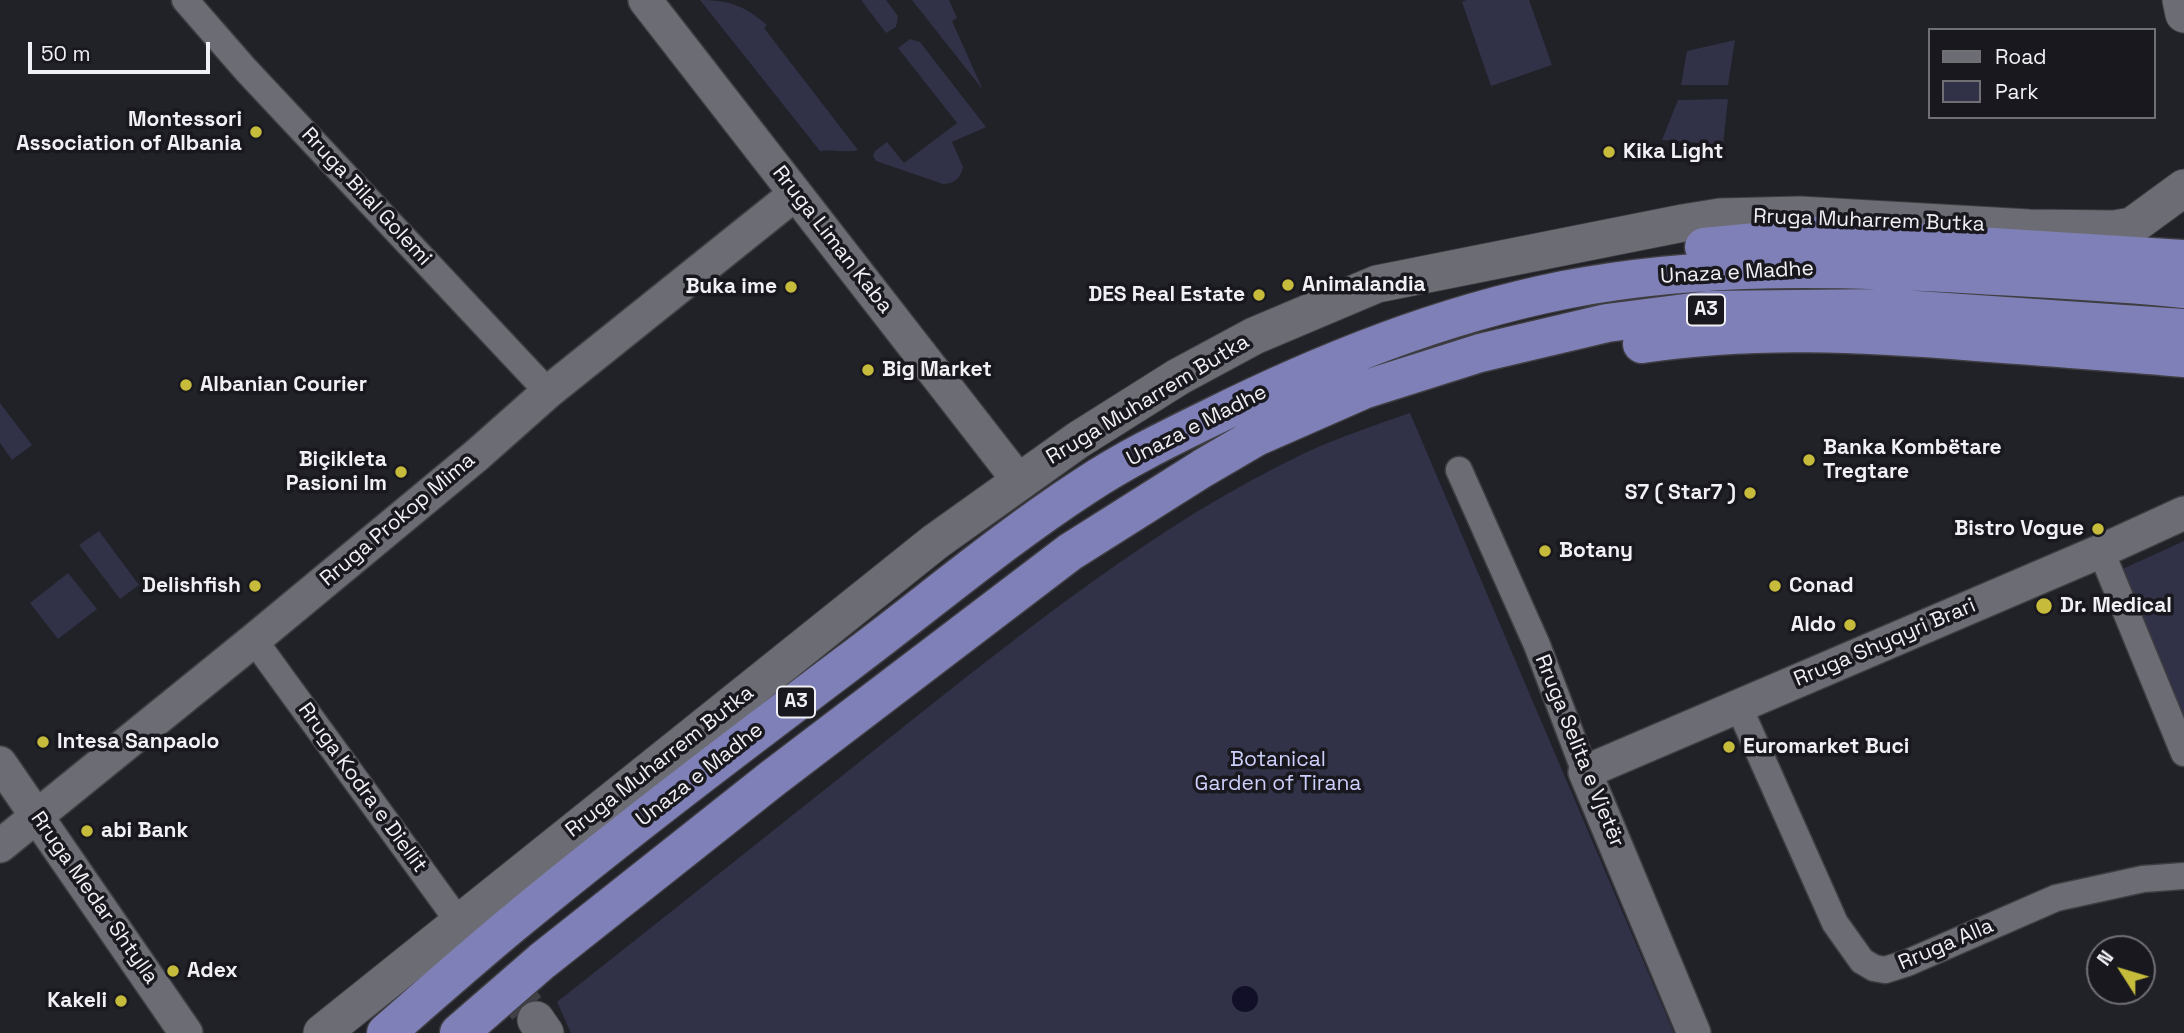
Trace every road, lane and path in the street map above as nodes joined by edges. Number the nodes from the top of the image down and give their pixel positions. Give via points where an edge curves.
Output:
1 (185, 0) edge
2 (645, 0) edge
3 (2181, 0) edge
4 (2184, 15) edge
5 (2184, 188) edge
6 (795, 194) junction
7 (2181, 278) edge
8 (2181, 338) edge
9 (548, 392) junction
10 (1459, 470) dead end
11 (1018, 481) junction
12 (2184, 513) edge
13 (2102, 551) junction
14 (254, 640) junction
15 (1738, 705) junction
16 (2184, 753) edge
17 (0, 763) edge
18 (1585, 772) junction
19 (37, 816) junction
20 (0, 846) edge
21 (2184, 876) edge
22 (464, 929) junction
23 (186, 1033) edge
24 (322, 1033) edge
25 (386, 1033) edge
26 (459, 1033) edge
27 (1694, 1033) edge

1 - 9 street, Rruga Bilal Golemi
2 - 6 street, Rruga Liman Kaba
3 - 4 main road
5 - 11 main road, Rruga Muharrem Butka via 2132,226 2115,229 1800,215 1720,218 1377,284 1221,353
6 - 9 street, Rruga Prokop Mima
6 - 11 street, Rruga Liman Kaba
7 - 25 highway, Unaza e Madhe / A3 via 1830,267 1677,275 1564,290 1416,330 1336,359 1163,441 1087,484 626,832
8 - 26 highway, Unaza e Madhe / A3 via 1887,309 1708,310 1607,323 1480,352 1363,390 1256,437 1070,552 751,796 542,961
9 - 14 street, Rruga Prokop Mima
10 - 18 street, Rruga Selita e Vjetër via 1536,645
11 - 22 main road, Rruga Muharrem Butka via 935,542
12 - 13 street, Rruga Shyqyri Brari
13 - 15 street, Rruga Shyqyri Brari
13 - 16 street
14 - 19 street, Rruga Prokop Mima
14 - 22 street, Rruga Kodra e Diellit
15 - 18 street, Rruga Shyqyri Brari
15 - 21 street, Rruga Alla via 1835,923 1862,961 1874,968 1885,970 1907,963 2056,898 2143,879
17 - 19 street, Rruga Medar Shtylla
18 - 27 street, Rruga Selita e Vjetër
19 - 20 street, Rruga Prokop Mima
19 - 23 street, Rruga Medar Shtylla
22 - 24 main road, Rruga Muharrem Butka

